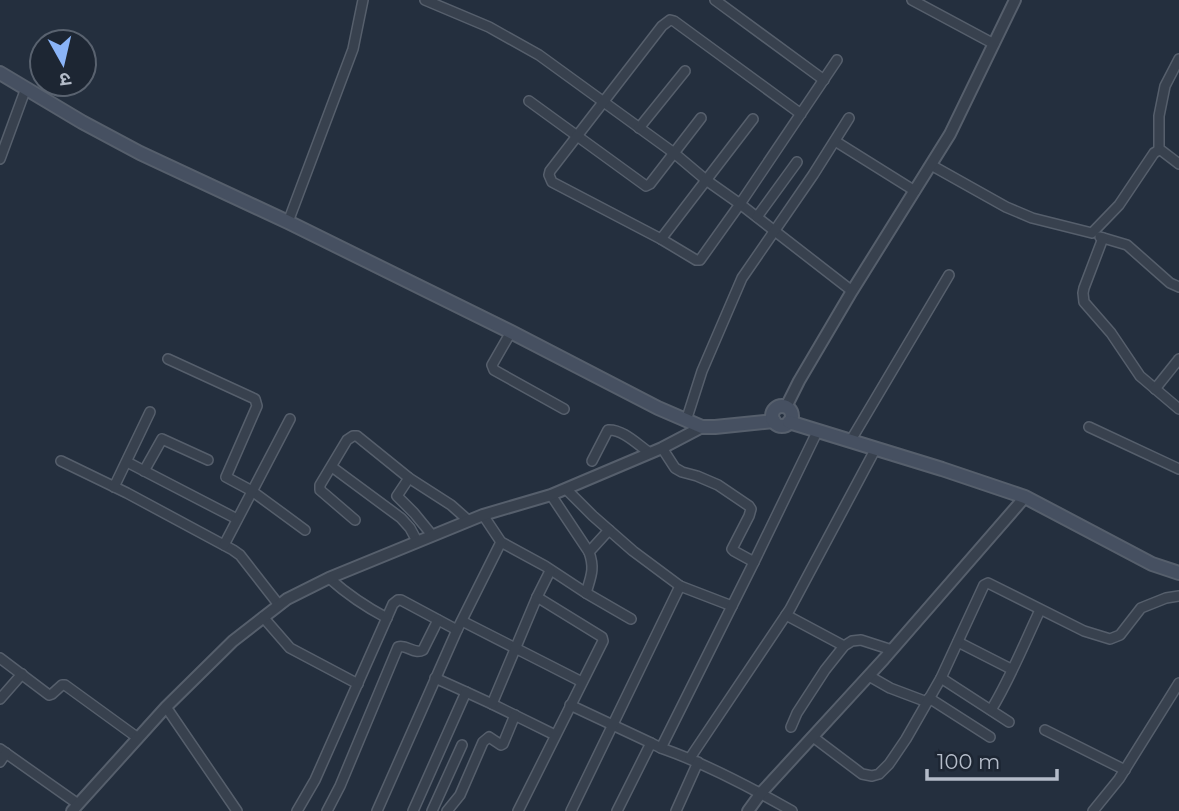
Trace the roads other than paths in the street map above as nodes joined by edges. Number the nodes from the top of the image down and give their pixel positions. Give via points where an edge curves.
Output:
1 (363, 0) edge
2 (425, 0) edge
3 (715, 0) edge
4 (912, 0) edge
5 (1015, 0) edge
6 (994, 44) junction
7 (838, 60) dead end
8 (1179, 60) edge
9 (685, 71) dead end
10 (0, 73) edge
11 (824, 80) junction
12 (26, 88) junction
13 (529, 101) dead end
14 (603, 101) junction
15 (801, 114) junction
16 (701, 118) dead end
17 (753, 118) dead end
18 (849, 118) dead end
19 (639, 128) junction
20 (576, 136) junction
21 (835, 141) junction
22 (1159, 150) junction
23 (674, 153) junction
24 (0, 159) edge
25 (797, 162) dead end
26 (1179, 163) edge
27 (931, 166) junction
28 (706, 180) junction
29 (915, 191) junction
30 (740, 204) junction
31 (757, 217) junction
32 (288, 222) junction
33 (774, 231) junction
34 (1092, 233) junction
35 (1103, 238) junction
36 (662, 239) junction
37 (950, 275) dead end
38 (1179, 287) edge
39 (852, 291) junction
40 (511, 332) junction
41 (168, 359) dead end
42 (1179, 359) edge
43 (1155, 389) junction
44 (786, 407) junction
45 (564, 409) dead end
46 (1179, 409) edge
47 (150, 412) dead end
48 (290, 419) dead end
49 (686, 421) junction
50 (774, 421) junction
51 (789, 422) junction
52 (702, 427) junction
53 (1089, 427) dead end
54 (818, 430) junction
55 (850, 440) junction
56 (662, 448) junction
57 (876, 448) junction
58 (650, 453) junction
59 (208, 460) dead end
60 (61, 461) dead end
61 (592, 461) dead end
62 (127, 462) junction
63 (332, 467) junction
64 (1179, 469) edge
65 (144, 471) junction
66 (409, 478) junction
67 (114, 486) junction
68 (566, 489) junction
69 (252, 491) junction
70 (551, 495) junction
71 (1025, 497) junction
72 (483, 515) junction
73 (237, 520) junction
74 (355, 520) dead end
75 (469, 521) junction
76 (305, 530) dead end
77 (609, 530) junction
78 (432, 535) junction
79 (417, 541) junction
80 (501, 542) junction
81 (224, 545) junction
82 (589, 552) junction
83 (754, 562) junction
84 (550, 570) junction
85 (1179, 573) edge
86 (329, 578) junction
87 (680, 586) junction
88 (586, 593) junction
89 (1179, 596) edge
90 (537, 597) junction
91 (279, 605) junction
92 (732, 606) junction
93 (1040, 610) junction
94 (786, 615) junction
95 (263, 617) junction
96 (387, 618) junction
97 (631, 619) dead end
98 (438, 620) junction
99 (461, 621) junction
100 (457, 630) junction
101 (958, 642) junction
102 (844, 646) junction
103 (515, 648) junction
104 (892, 650) junction
105 (0, 658) edge
106 (1011, 669) junction
107 (22, 674) junction
108 (869, 677) junction
109 (435, 678) junction
110 (941, 678) junction
111 (582, 682) junction
112 (1179, 683) edge
113 (358, 684) junction
114 (466, 692) junction
115 (0, 699) edge
116 (928, 700) junction
117 (492, 704) junction
118 (570, 705) junction
119 (166, 707) junction
120 (991, 710) junction
121 (515, 715) junction
122 (1009, 722) dead end
123 (613, 725) junction
124 (791, 727) dead end
125 (1045, 730) dead end
126 (555, 735) junction
127 (813, 737) junction
128 (990, 737) dead end
129 (138, 738) junction
130 (651, 743) junction
131 (462, 745) dead end
132 (661, 748) junction
133 (3, 751) edge
134 (694, 760) junction
135 (0, 762) edge
136 (1125, 770) junction
137 (761, 793) junction
138 (74, 809) edge
139 (232, 809) edge
140 (435, 810) edge
141 (297, 811) edge
142 (327, 811) edge
143 (377, 811) edge
144 (413, 811) edge
145 (447, 811) edge
146 (518, 811) edge
147 (571, 811) edge
148 (617, 811) edge
149 (676, 811) edge
150 (748, 811) edge
151 (792, 811) edge
152 (1093, 811) edge

1 - 32 street via 353,49
2 - 14 street via 489,27
3 - 11 street
4 - 6 street
5 - 6 street
6 - 27 street
7 - 11 street
8 - 22 street via 1165,86
9 - 19 street
10 - 12 main road
11 - 15 street
12 - 24 street
12 - 32 main road via 140,153
13 - 20 street
14 - 15 street via 670,20
14 - 19 street
14 - 20 street
15 - 30 street
16 - 23 street
17 - 28 street
18 - 21 street
19 - 23 street
20 - 23 street via 646,186
20 - 36 street via 550,171 552,182
21 - 29 street
21 - 33 street
22 - 26 street
22 - 34 street
23 - 28 street
25 - 31 street
27 - 29 street
27 - 34 street via 1032,218
28 - 30 street
28 - 36 street
29 - 39 street
30 - 31 street
30 - 36 street via 700,260
31 - 33 street
32 - 40 main road
33 - 39 street
33 - 49 street via 742,278
34 - 35 street
35 - 38 street via 1127,245
35 - 43 street via 1084,288 1084,302
37 - 55 street
39 - 44 street
40 - 45 street via 492,365 494,370
40 - 49 main road
41 - 69 street via 255,399 257,407 226,476
42 - 43 street
43 - 46 street
44 - 50 main road via 774,409
44 - 51 main road via 791,414
47 - 62 street
48 - 69 street
49 - 52 main road
50 - 51 main road
50 - 52 main road
51 - 54 main road
52 - 56 street
53 - 64 street
54 - 55 main road
54 - 83 street
55 - 57 main road
56 - 58 street
56 - 83 street via 675,468 718,485 749,506 749,516 732,547
57 - 71 main road
57 - 94 street
58 - 61 street via 612,429
58 - 68 street
59 - 65 street via 162,439
60 - 67 street
62 - 65 street
62 - 67 street
63 - 66 street via 347,440 357,436
63 - 74 street via 320,491
63 - 79 street via 401,518
65 - 73 street
66 - 75 street
66 - 78 street via 397,496
67 - 81 street
68 - 70 street
68 - 77 street
69 - 73 street
69 - 76 street
70 - 72 street
70 - 82 street
71 - 85 main road via 1152,564
71 - 104 street
72 - 75 street
72 - 80 street
73 - 81 street
75 - 78 street
77 - 82 street
77 - 87 street
78 - 79 street
79 - 86 street
80 - 84 street
80 - 99 street
81 - 91 street via 240,555
82 - 88 street via 593,571
83 - 92 street
84 - 88 street
84 - 90 street
86 - 91 street
86 - 96 street
87 - 92 street
87 - 123 street
88 - 97 street
89 - 93 street via 1141,608 1120,635 1110,639
90 - 103 street
90 - 111 street via 602,637
91 - 95 street
92 - 132 street
93 - 101 street via 988,583
93 - 106 street
94 - 102 street
94 - 134 street
95 - 113 street via 290,648
95 - 119 street
96 - 98 street via 393,604 401,600
96 - 113 street
98 - 100 street
98 - 142 street via 421,652 398,647
99 - 100 street
99 - 103 street
100 - 109 street
101 - 106 street
101 - 110 street
102 - 104 street via 861,640
102 - 124 street
103 - 111 street
103 - 117 street
104 - 108 street
105 - 107 street
106 - 120 street
107 - 115 street
107 - 129 street via 48,695 64,684
108 - 116 street
108 - 127 street
109 - 114 street
109 - 143 street
110 - 116 street
110 - 120 street
111 - 118 street
112 - 136 street
113 - 141 street
114 - 117 street
114 - 144 street
116 - 127 street via 879,774 862,774
116 - 128 street
117 - 121 street
118 - 123 street
118 - 126 street
119 - 129 street
119 - 139 street
120 - 122 street
121 - 126 street
121 - 145 street via 503,744 489,737 483,742 460,795
123 - 130 street
123 - 147 street
125 - 136 street
126 - 146 street
127 - 137 street
129 - 138 street
130 - 132 street
130 - 148 street
131 - 140 street
132 - 134 street
133 - 135 street
133 - 138 street
134 - 137 street
134 - 149 street
136 - 152 street
137 - 150 street
137 - 151 street

